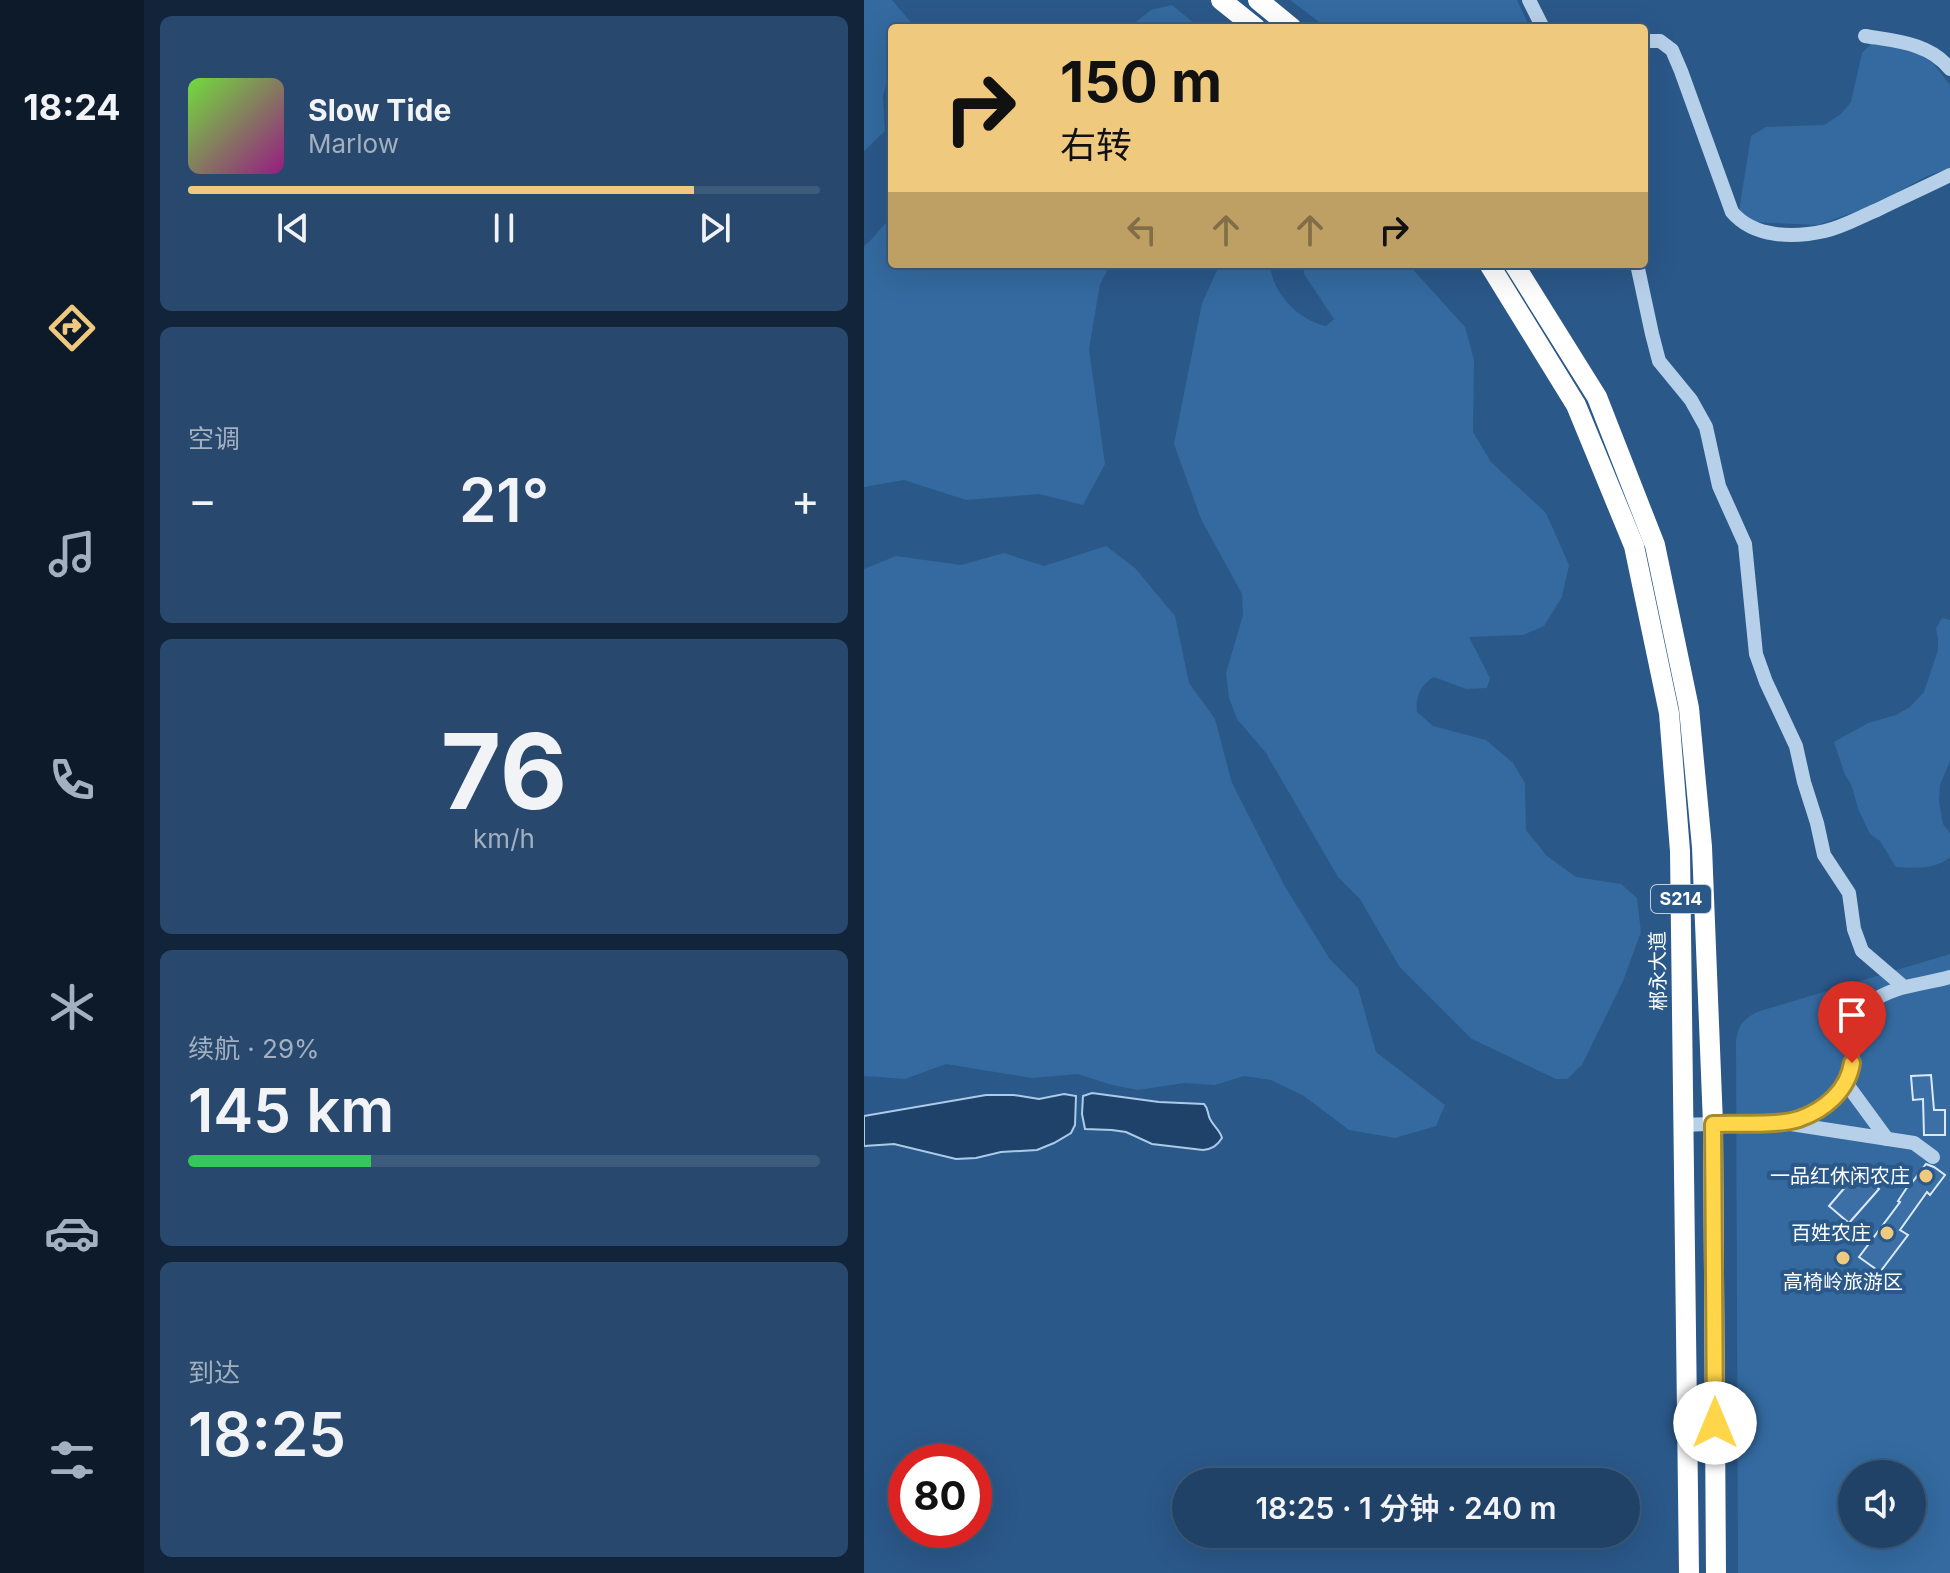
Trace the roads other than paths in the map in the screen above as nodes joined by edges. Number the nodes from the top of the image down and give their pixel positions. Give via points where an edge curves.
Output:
1 (1221, 0) edge
2 (1258, 0) edge
3 (1529, 0) edge
4 (1251, 24) edge
5 (1287, 24) edge
6 (1541, 24) edge
7 (1865, 36) dead end
8 (1648, 41) edge
9 (1950, 69) edge
10 (1950, 175) edge
11 (1491, 268) edge
12 (1516, 268) edge
13 (1638, 268) edge
14 (1950, 977) edge
15 (1904, 987) junction
16 (1846, 1083) junction
17 (1778, 1122) junction
18 (1713, 1124) junction
19 (1685, 1125) junction
20 (1887, 1139) junction
21 (1933, 1157) dead end
22 (1689, 1573) edge
23 (1716, 1573) edge

1 - 4 highway
2 - 5 highway
3 - 6 street
7 - 9 street via 1913,43
8 - 10 street via 1660,41 1672,50 1732,212 1748,227 1769,233 1826,231
11 - 19 highway, 郴永大道 / S214 via 1576,405 1634,546 1669,713 1680,851
12 - 18 highway, S214 via 1597,397 1655,545 1689,708 1702,847
13 - 15 street via 1659,361 1706,427 1719,486 1745,544 1756,654 1796,746 1824,855 1849,893 1862,951
14 - 15 street
15 - 16 street via 1870,1003 1856,1020
16 - 17 street via 1816,1111
16 - 20 street
17 - 18 street
17 - 20 street
18 - 19 street
18 - 23 highway, S214
19 - 22 highway, 郴永大道 / S214
20 - 21 street via 1914,1143

